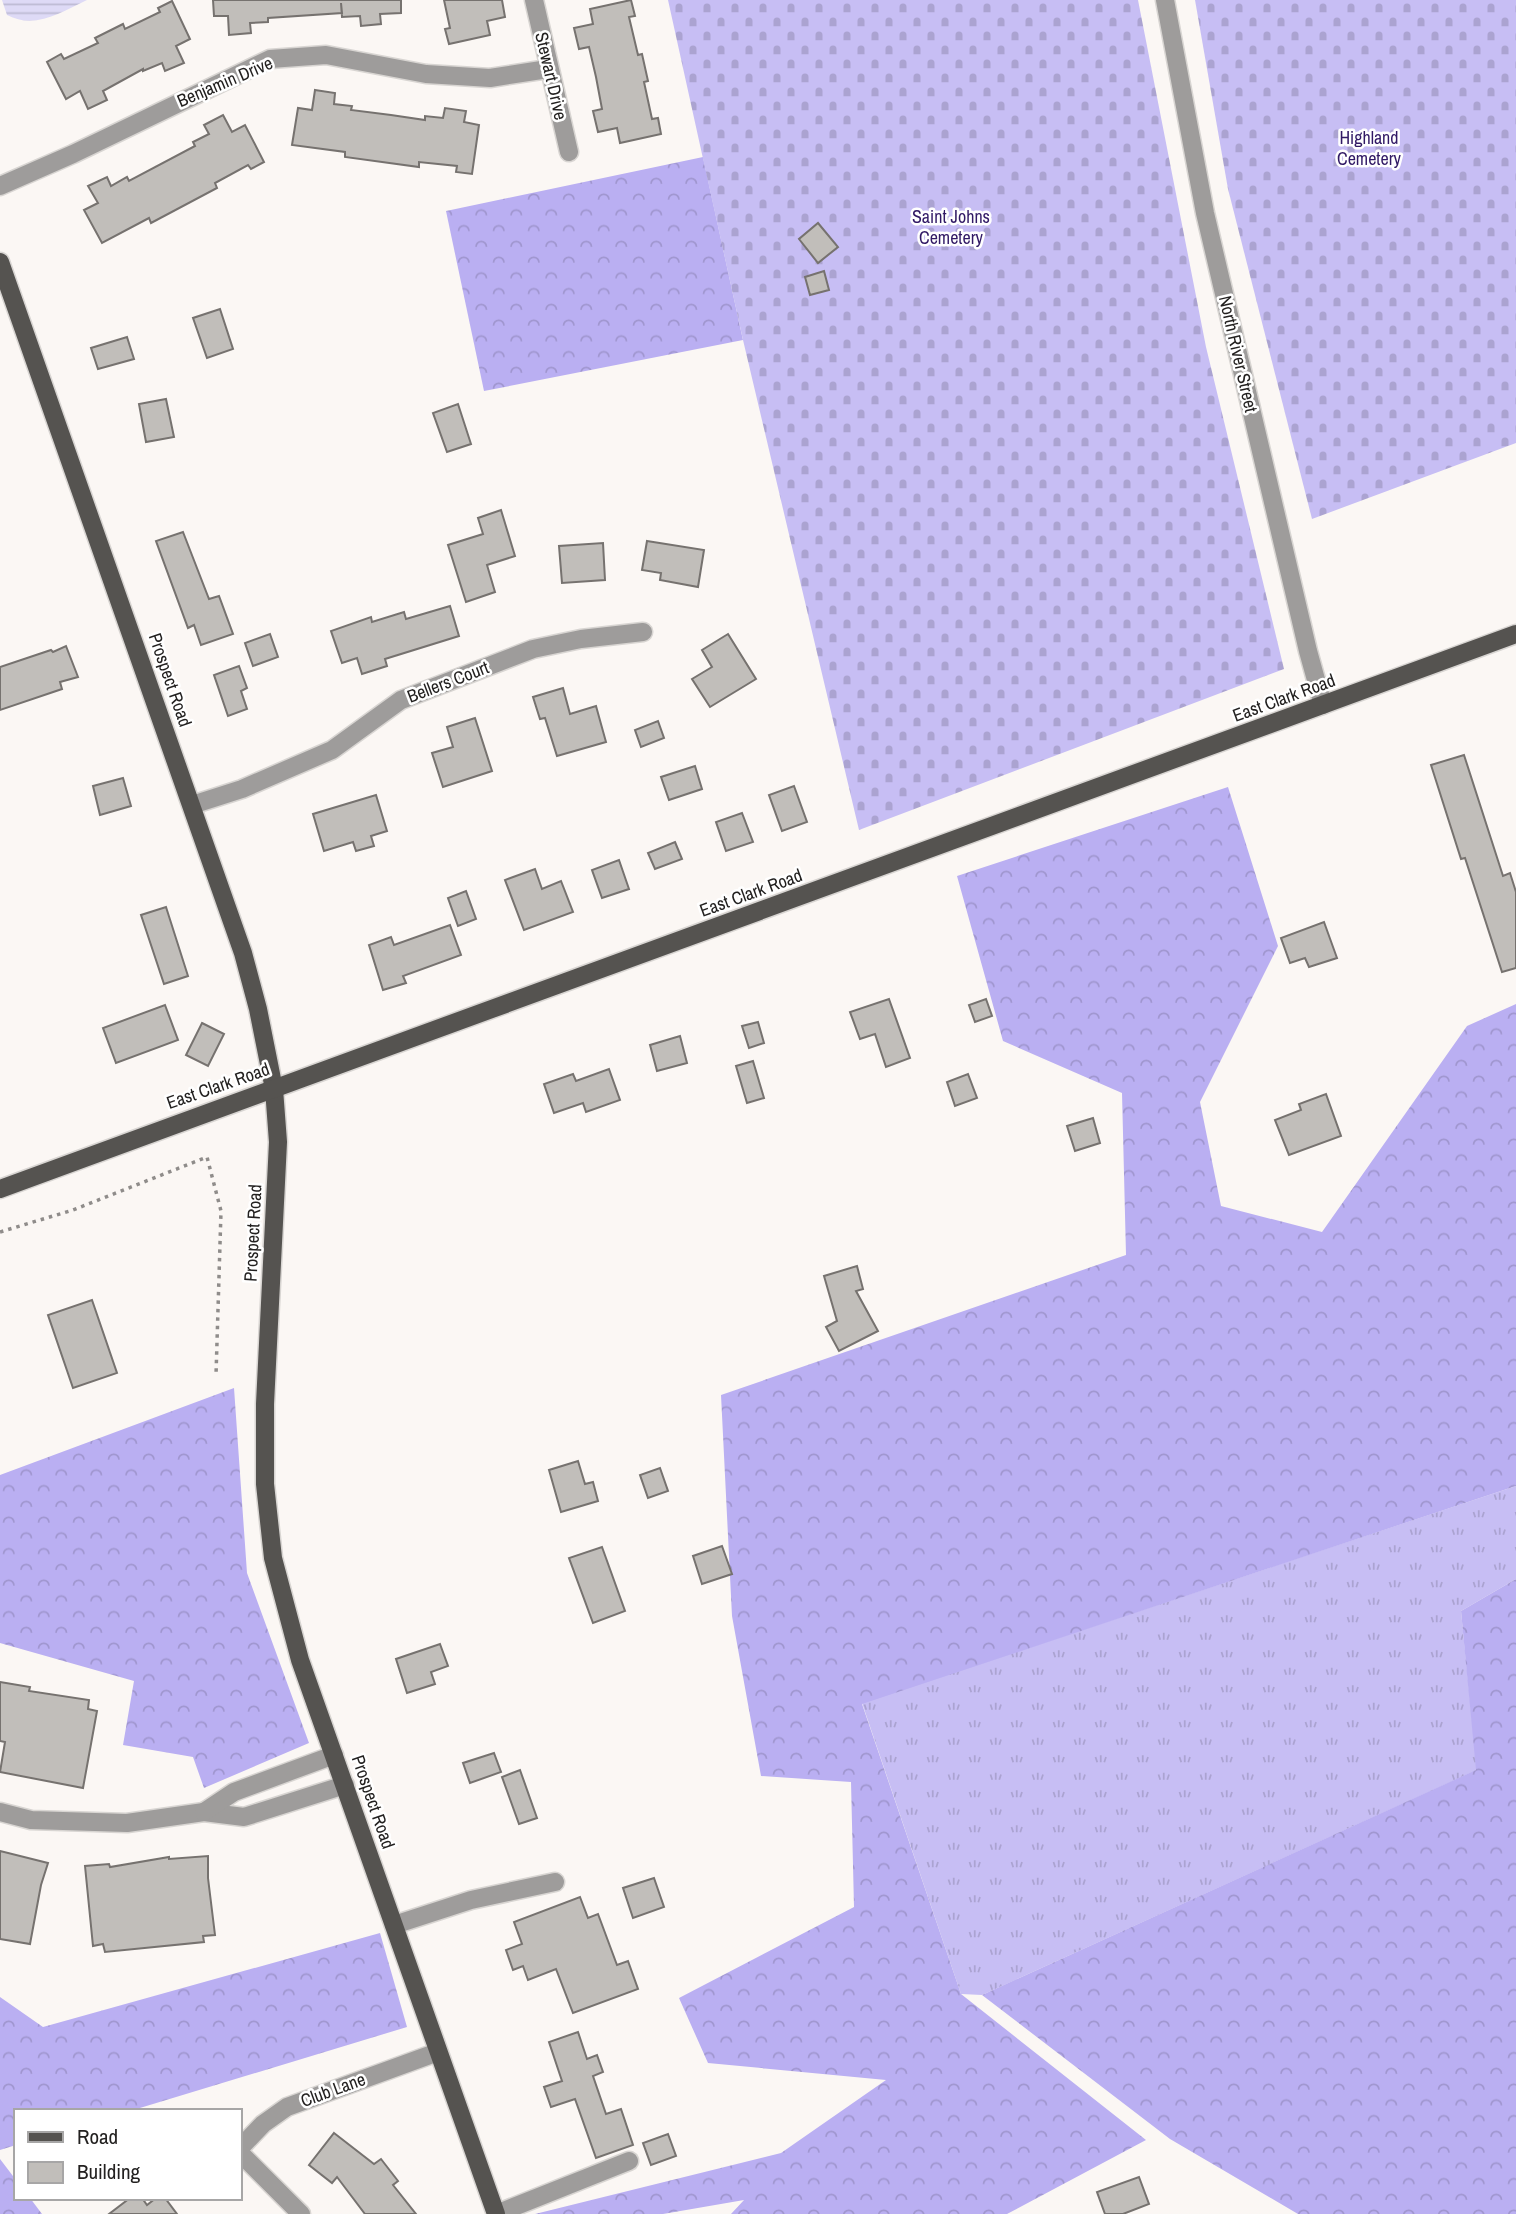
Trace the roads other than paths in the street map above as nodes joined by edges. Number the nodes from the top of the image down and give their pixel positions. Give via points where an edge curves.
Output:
1 (534, 0) edge
2 (1164, 0) edge
3 (548, 69) junction
4 (569, 152) dead end
5 (0, 186) edge
6 (0, 262) edge
7 (643, 632) dead end
8 (1516, 634) edge
9 (1323, 705) junction
10 (191, 806) junction
11 (274, 1089) junction
12 (0, 1189) edge
13 (334, 1755) junction
14 (345, 1785) junction
15 (0, 1812) edge
16 (204, 1812) junction
17 (555, 1882) dead end
18 (394, 1924) junction
19 (438, 2052) junction
20 (242, 2146) edge
21 (242, 2155) edge
22 (629, 2161) dead end
23 (301, 2214) edge
24 (496, 2214) edge

1 - 3 street, Stewart Drive
2 - 9 street, North River Street via 1205,213
3 - 4 street, Stewart Drive
3 - 5 street, Benjamin Drive via 490,78 426,75 326,55 270,59
6 - 10 main road, Prospect Road
7 - 10 street, Bellers Court via 533,649 401,700 332,750
8 - 9 main road, East Clark Road
9 - 11 main road, East Clark Road
10 - 11 main road, Prospect Road via 243,953
11 - 12 main road, East Clark Road
11 - 13 main road, Prospect Road via 278,1142 265,1484 282,1595
13 - 14 main road, Prospect Road
13 - 16 street via 234,1792
14 - 16 street via 244,1817
14 - 18 main road, Prospect Road
15 - 16 street via 31,1820 127,1823
17 - 18 street via 471,1900
18 - 19 main road, Prospect Road
19 - 20 street, Club Lane via 287,2107
19 - 24 main road, Prospect Road
21 - 23 street
22 - 24 street

